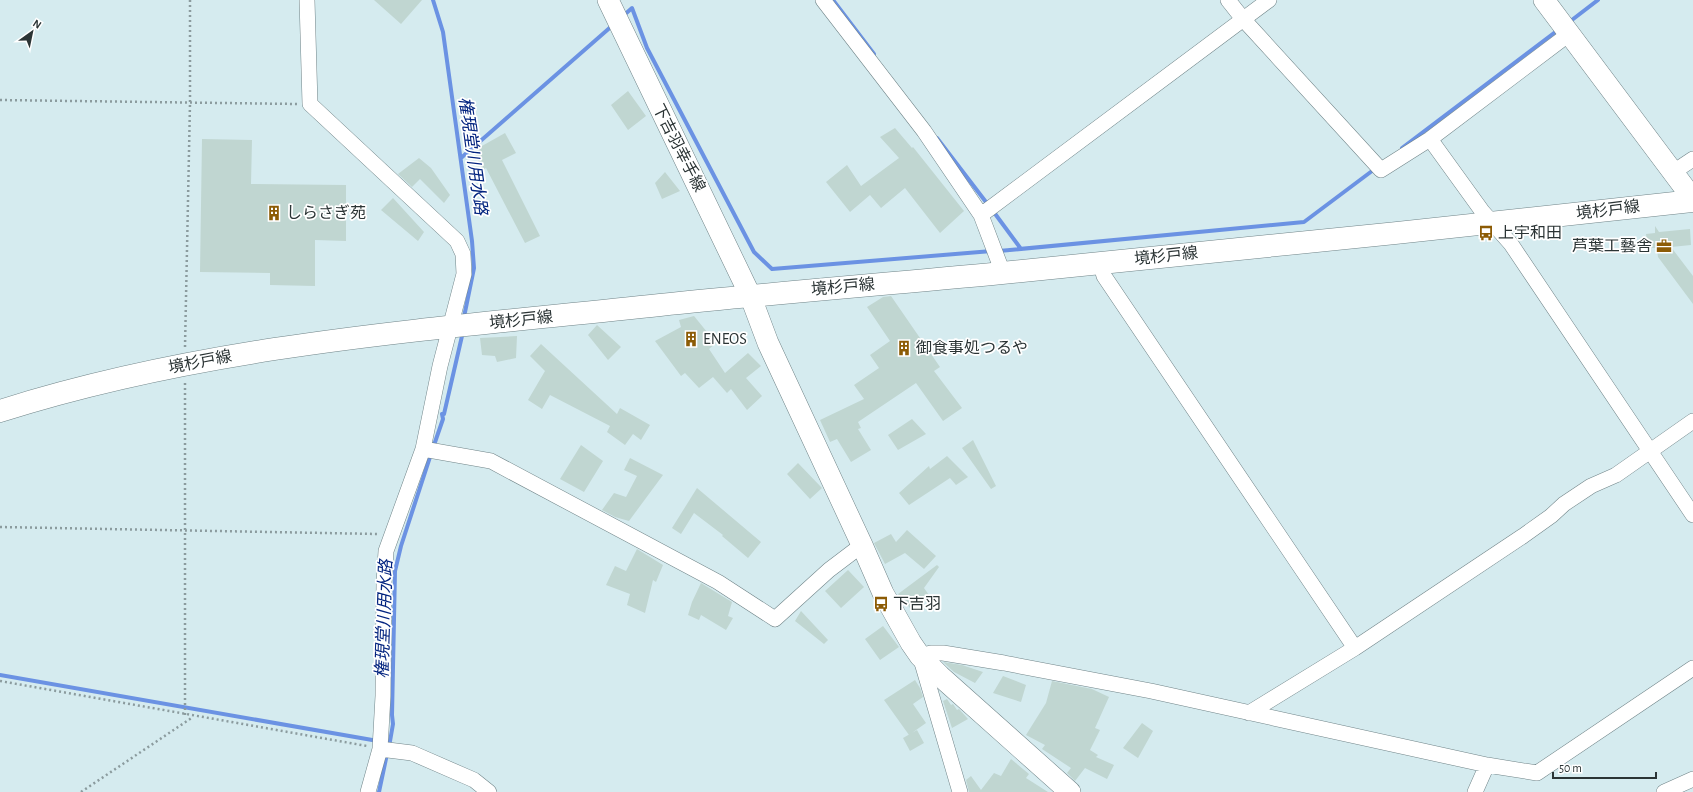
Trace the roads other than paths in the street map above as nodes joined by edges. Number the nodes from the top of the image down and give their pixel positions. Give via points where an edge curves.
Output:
1 (307, 0) edge
2 (823, 0) edge
3 (1228, 0) edge
4 (1269, 0) edge
5 (1544, 0) edge
6 (614, 3) edge
7 (1243, 19) junction
8 (1569, 34) junction
9 (1430, 139) junction
10 (1693, 159) edge
11 (1672, 173) junction
12 (1693, 200) edge
13 (981, 215) junction
14 (1494, 223) junction
15 (1100, 262) junction
16 (1003, 273) junction
17 (750, 295) junction
18 (451, 327) junction
19 (0, 411) edge
20 (1693, 421) edge
21 (423, 450) junction
22 (1650, 451) junction
23 (1693, 515) edge
24 (862, 545) junction
25 (1354, 648) junction
26 (920, 656) junction
27 (1693, 668) edge
28 (1249, 713) junction
29 (380, 748) junction
30 (1487, 765) junction
31 (1693, 779) edge
32 (368, 792) edge
33 (489, 792) edge
34 (960, 792) edge
35 (1070, 792) edge
36 (1475, 792) edge
37 (1664, 792) edge

1 - 18 street via 310,104 457,241 463,254 464,274
2 - 13 street via 924,131
3 - 7 street
4 - 7 street
5 - 8 street
6 - 17 street, 下吉羽幸手線
7 - 9 street via 1381,170
7 - 13 street
8 - 9 street
8 - 11 street
9 - 14 street via 1482,211
10 - 11 street
11 - 12 street
12 - 14 main road, 境杉戸線
13 - 16 street
14 - 15 main road, 境杉戸線
14 - 22 street via 1511,244
15 - 16 main road, 境杉戸線
15 - 25 street via 1104,276
16 - 17 main road, 境杉戸線
17 - 18 main road, 境杉戸線
17 - 24 street, 下吉羽幸手線 via 768,343
18 - 19 main road, 境杉戸線 via 329,341 185,364
18 - 21 street via 440,366
20 - 22 street
21 - 24 street via 492,461 718,582 775,619 829,570
21 - 29 street via 386,551
22 - 23 street
22 - 25 street via 1616,475 1564,504 1523,536
24 - 26 street, 下吉羽幸手線 via 902,629
25 - 28 street
26 - 28 street via 943,653 1004,663 1152,691
26 - 34 street
26 - 35 street, 下吉羽幸手線
27 - 30 street via 1537,773
28 - 30 street
29 - 32 street
29 - 33 street via 412,753 474,780
30 - 36 street
31 - 37 street

